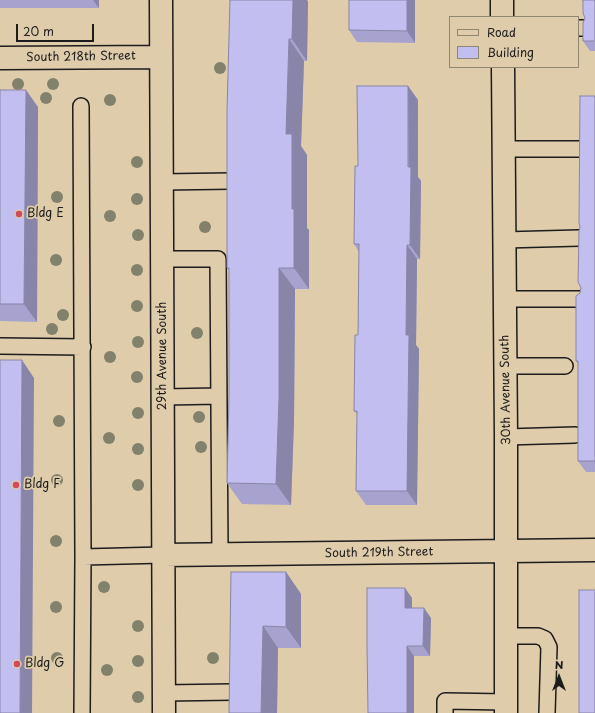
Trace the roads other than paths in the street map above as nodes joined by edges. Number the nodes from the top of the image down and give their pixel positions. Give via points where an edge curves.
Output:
1 (162, 0) edge
2 (502, 0) edge
3 (502, 16) edge
4 (162, 57) junction
5 (0, 58) edge
6 (503, 68) edge
7 (81, 106) dead end
8 (579, 149) edge
9 (503, 150) junction
10 (231, 181) edge
11 (162, 182) junction
12 (579, 238) edge
13 (504, 240) junction
14 (162, 259) junction
15 (505, 299) junction
16 (580, 299) edge
17 (0, 346) edge
18 (83, 347) junction
19 (506, 366) junction
20 (565, 366) dead end
21 (219, 396) junction
22 (163, 397) junction
23 (575, 435) dead end
24 (506, 436) junction
25 (595, 550) edge
26 (506, 551) junction
27 (163, 555) junction
28 (220, 555) junction
29 (83, 557) junction
30 (507, 636) junction
31 (233, 692) edge
32 (164, 703) edge
33 (506, 707) edge
34 (82, 713) edge
35 (445, 713) edge
36 (547, 713) edge

1 - 4 street, 29th Avenue South
2 - 3 street
4 - 5 street, South 218th Street
4 - 11 street, 29th Avenue South
6 - 9 street, 30th Avenue South
7 - 18 lane
8 - 9 lane
9 - 13 street, 30th Avenue South
10 - 11 lane
11 - 14 street, 29th Avenue South
12 - 13 lane
13 - 15 street, 30th Avenue South
14 - 21 lane via 218,259
14 - 22 street, 29th Avenue South
15 - 16 lane
15 - 19 street, 30th Avenue South
17 - 18 lane
18 - 29 lane
19 - 20 lane
19 - 24 street, 30th Avenue South
21 - 22 lane
21 - 28 lane
22 - 27 street, 29th Avenue South
23 - 24 lane
24 - 26 street, 30th Avenue South
25 - 26 street, South 219th Street
26 - 28 street, South 219th Street
26 - 30 street, 30th Avenue South
27 - 28 street, South 219th Street
27 - 29 lane
27 - 32 street, 29th Avenue South
29 - 34 lane
30 - 33 street, 30th Avenue South
30 - 36 lane via 538,636 545,640 549,647
31 - 32 lane
33 - 35 lane via 445,701

